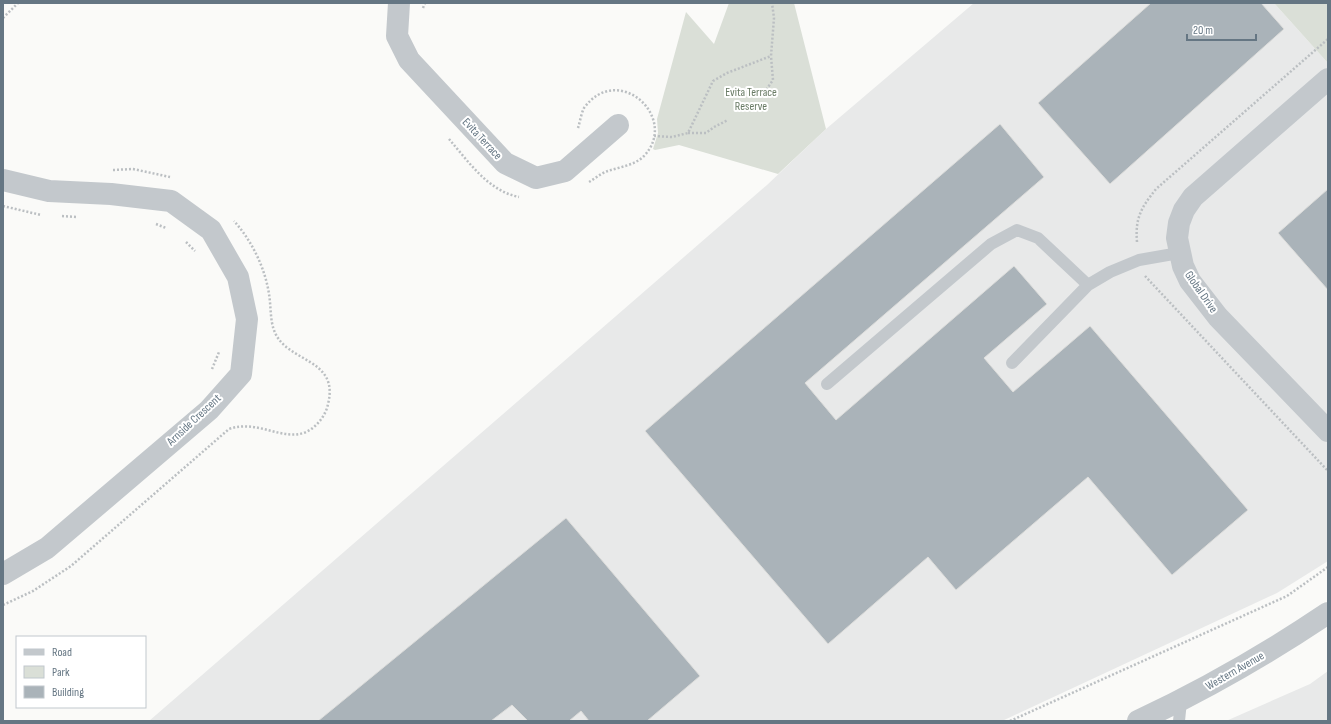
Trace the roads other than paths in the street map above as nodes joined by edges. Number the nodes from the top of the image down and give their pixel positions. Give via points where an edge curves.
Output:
1 (399, 3) edge
2 (1328, 79) edge
3 (618, 125) dead end
4 (3, 180) edge
5 (1179, 252) junction
6 (1088, 285) junction
7 (1012, 364) dead end
8 (827, 384) dead end
9 (1328, 431) edge
10 (3, 574) edge
11 (1328, 613) edge
12 (1180, 711) edge
13 (1138, 721) edge

1 - 3 street, Evita Terrace via 397,36 410,60 505,163 536,178 565,171
2 - 5 street, Global Drive via 1193,197 1178,223
4 - 10 street, Arnside Crescent via 49,191 111,194 171,201 211,230 238,277 247,318 241,374 209,410 47,548
5 - 6 lane via 1139,260
5 - 9 street, Global Drive via 1183,266 1199,294 1218,317
6 - 7 lane
6 - 8 lane via 1038,238 1017,230 991,244
11 - 12 street, Western Avenue
12 - 13 street, Western Avenue

